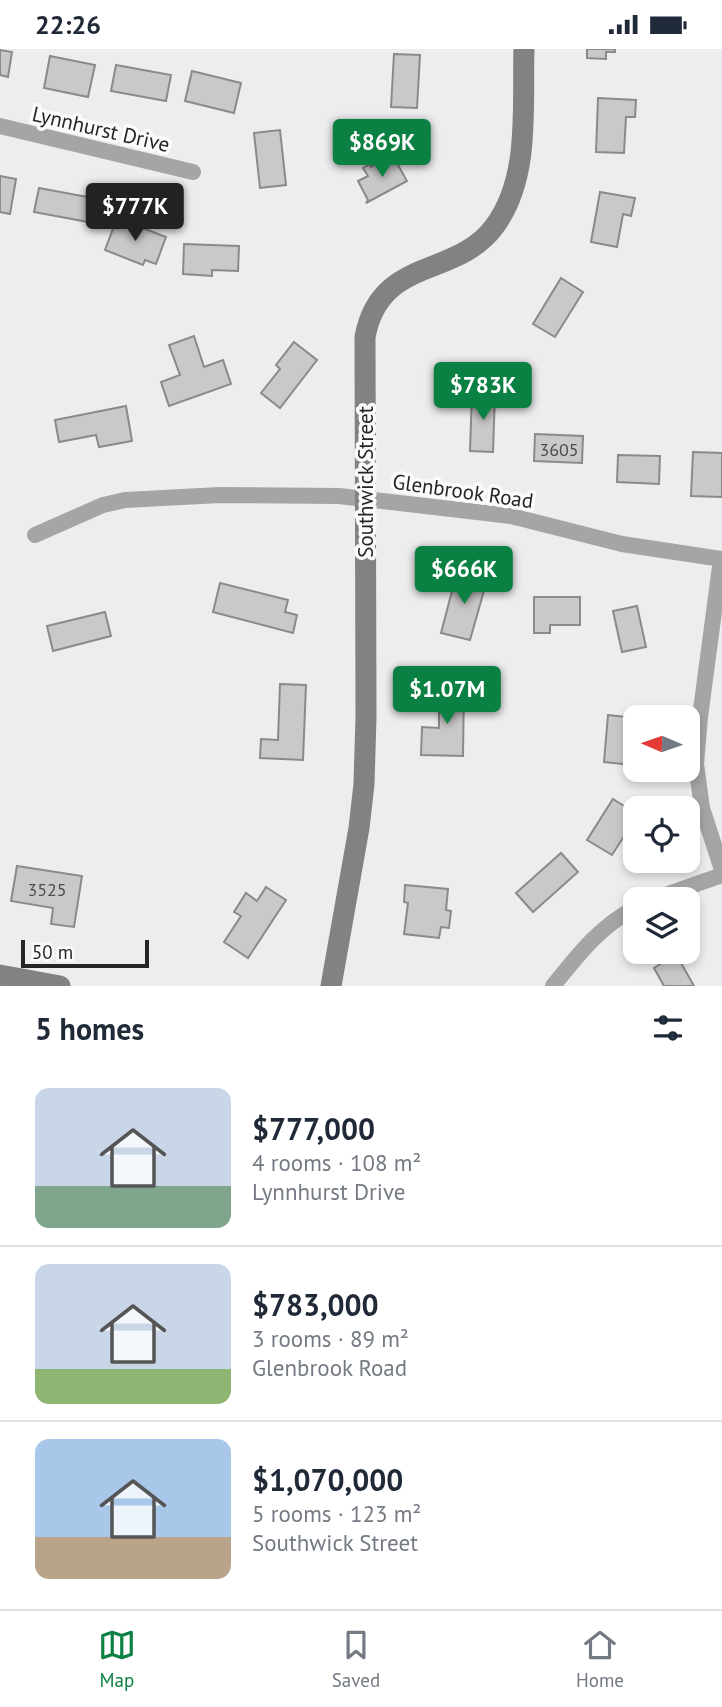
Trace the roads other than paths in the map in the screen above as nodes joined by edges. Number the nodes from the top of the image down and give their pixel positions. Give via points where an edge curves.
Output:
1 (523, 49) edge
2 (0, 126) edge
3 (193, 172) dead end
4 (365, 499) junction
5 (35, 535) dead end
6 (721, 559) edge
7 (722, 870) edge
8 (722, 875) edge
9 (688, 887) edge
10 (623, 916) edge
11 (0, 975) edge
12 (60, 986) edge
13 (331, 986) edge
14 (553, 986) edge

1 - 4 street, Southwick Street via 521,153 506,208 494,227 465,252 403,279 385,292 368,322
2 - 3 street, Lynnhurst Drive
4 - 5 street, Glenbrook Road via 220,495 125,500
4 - 6 street, Glenbrook Road via 511,516 622,544
4 - 13 street, Southwick Street via 364,784
6 - 7 street via 696,764 702,808
8 - 9 street
10 - 14 street via 586,944
11 - 12 street

